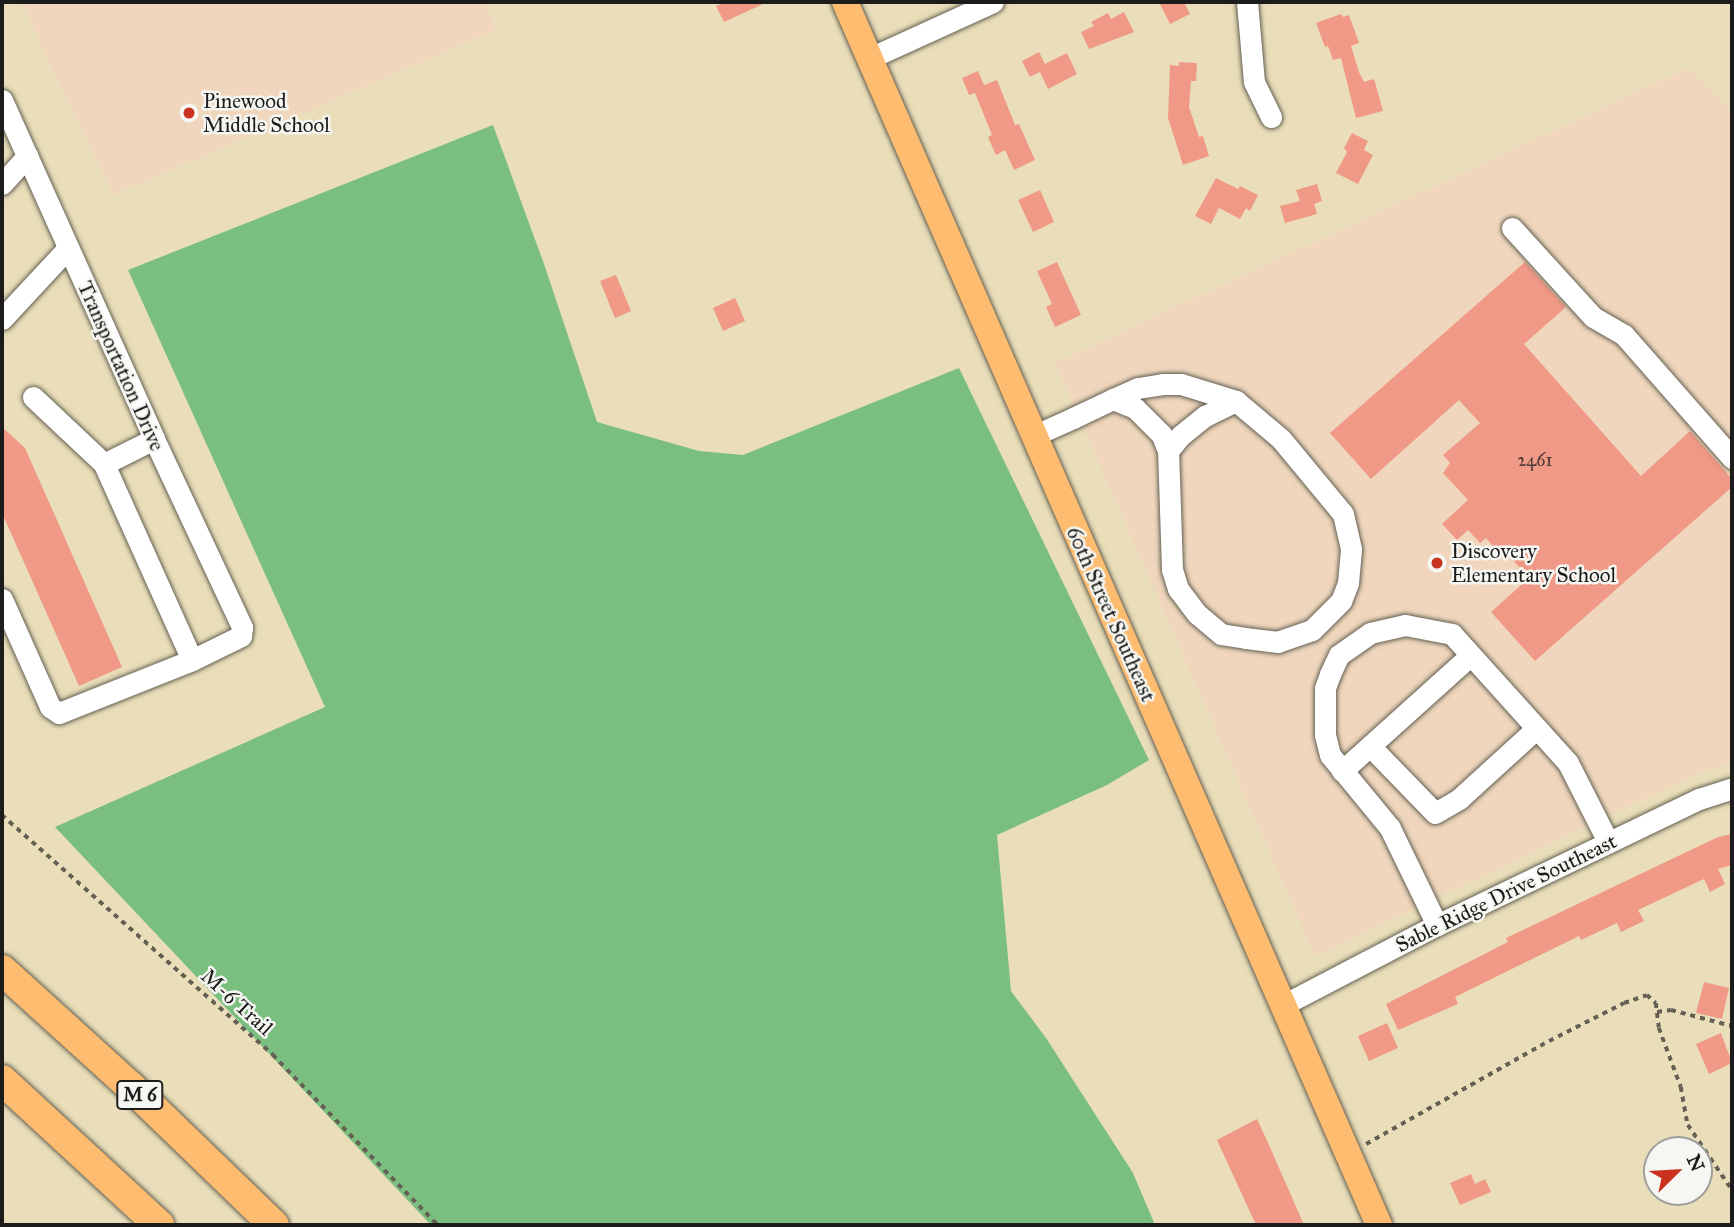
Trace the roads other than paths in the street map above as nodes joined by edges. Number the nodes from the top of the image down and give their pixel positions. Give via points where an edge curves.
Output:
1 (845, 2) edge
2 (993, 2) edge
3 (1247, 2) edge
4 (870, 58) junction
5 (4, 112) edge
6 (1272, 117) dead end
7 (27, 156) junction
8 (2, 184) edge
9 (1512, 229) dead end
10 (68, 248) junction
11 (2, 319) edge
12 (33, 397) dead end
13 (1113, 400) junction
14 (1236, 401) junction
15 (1033, 436) junction
16 (154, 439) junction
17 (1168, 452) junction
18 (1732, 458) edge
19 (104, 464) junction
20 (2, 599) edge
21 (1471, 655) junction
22 (192, 660) junction
23 (1537, 728) junction
24 (1370, 746) junction
25 (1342, 771) junction
26 (1732, 788) edge
27 (1608, 842) junction
28 (1437, 925) junction
29 (2, 970) edge
30 (1283, 1005) junction
31 (2, 1080) edge
32 (159, 1225) edge
33 (274, 1225) edge
34 (1379, 1225) edge

1 - 4 main road, 60th Street Southeast
2 - 4 street
3 - 6 street via 1254,82
4 - 15 main road, 60th Street Southeast
5 - 7 street, Transportation Drive
7 - 8 street
7 - 10 street, Transportation Drive
9 - 18 street via 1594,317 1624,335
10 - 11 street
10 - 16 street, Transportation Drive
12 - 19 street
13 - 14 street via 1138,388 1181,384
13 - 15 street
13 - 17 street via 1135,408 1151,421
14 - 17 street via 1205,416
14 - 17 street via 1281,439 1343,513 1351,549 1348,583 1341,601 1312,630 1278,642 1246,638 1221,634 1197,614 1178,589 1172,569
15 - 30 main road, 60th Street Southeast
16 - 19 street
16 - 22 street, Transportation Drive via 242,631 235,640
19 - 22 street
20 - 22 street via 50,707 59,713
21 - 23 street
21 - 24 street
21 - 25 street via 1452,635 1405,625 1370,633 1339,654 1325,688 1323,711 1330,755
23 - 24 street via 1459,799 1435,813
23 - 27 street via 1568,763
24 - 25 street
25 - 28 street via 1390,828
26 - 27 street, Sable Ridge Drive Southeast
27 - 28 street, Sable Ridge Drive Southeast
28 - 30 street, Sable Ridge Drive Southeast
29 - 33 highway, M 6
30 - 34 main road, 60th Street Southeast
31 - 32 highway

